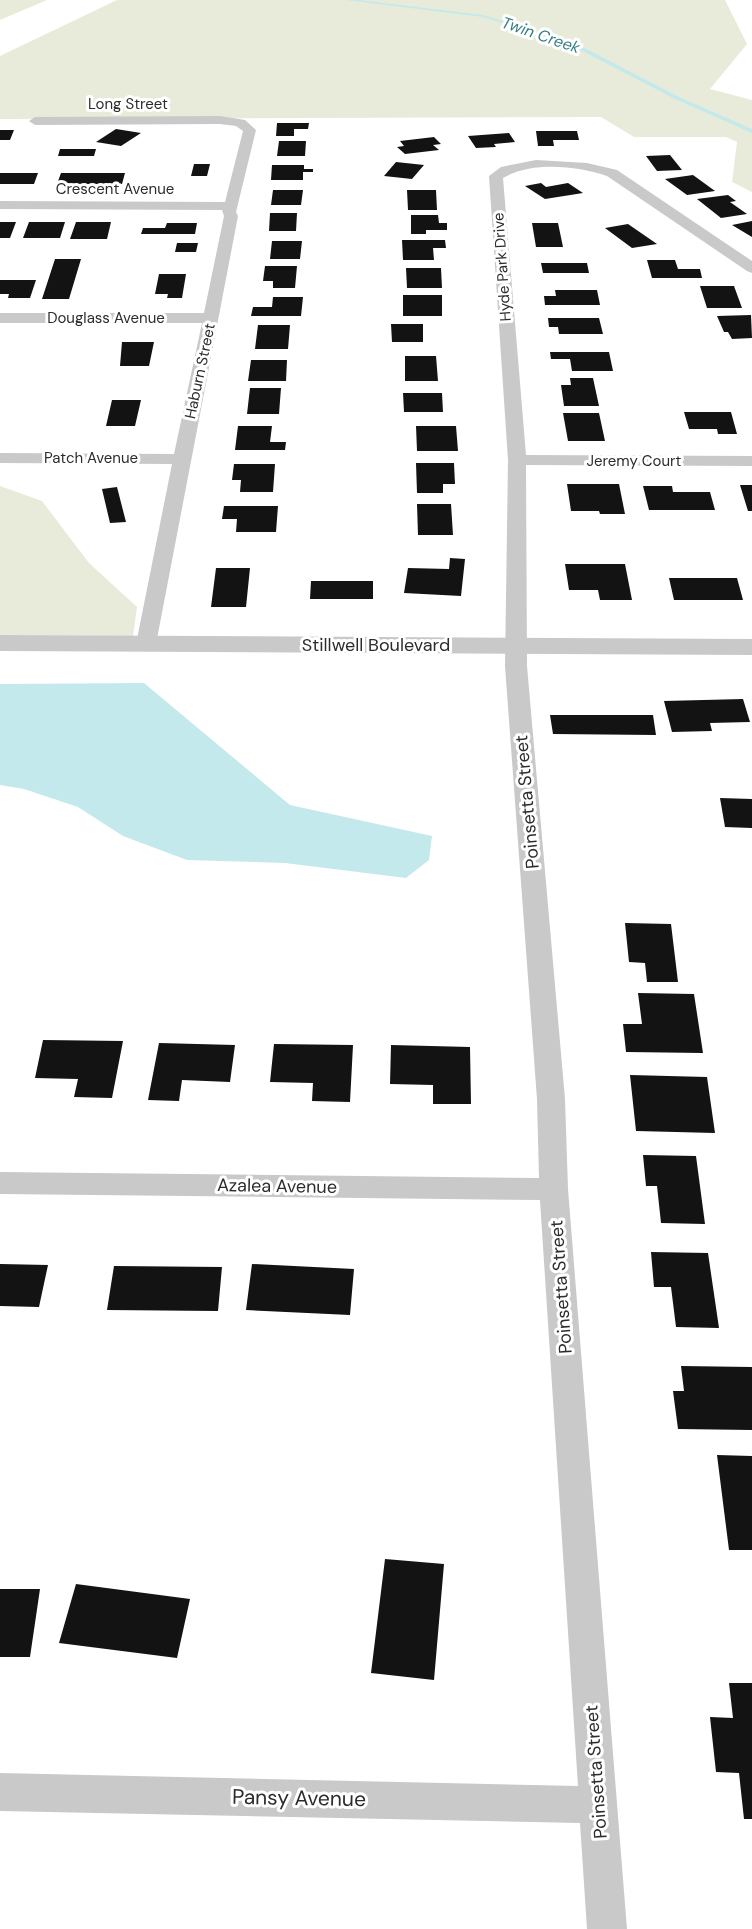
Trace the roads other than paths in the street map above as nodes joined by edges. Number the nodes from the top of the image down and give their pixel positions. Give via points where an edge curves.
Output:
1 (220, 120) joint
2 (35, 121) dead end
3 (0, 205) edge
4 (231, 206) junction
5 (752, 268) edge
6 (0, 318) edge
7 (211, 318) junction
8 (0, 458) edge
9 (182, 459) junction
10 (517, 460) junction
11 (752, 461) edge
12 (0, 643) edge
13 (146, 644) junction
14 (517, 645) junction
15 (752, 647) edge
16 (0, 1183) edge
17 (554, 1189) junction
18 (0, 1792) edge
19 (598, 1805) junction
20 (607, 1929) edge

1 - 2 street, Long Street
1 - 4 street, Haburn Street via 240,123 250,130
3 - 4 street, Crescent Avenue
4 - 7 street, Haburn Street
5 - 10 street, Hyde Park Drive via 604,169 528,166 501,172 495,179
6 - 7 street, Douglass Avenue
7 - 9 street, Haburn Street
8 - 9 street, Patch Avenue
9 - 13 street, Haburn Street via 152,594
10 - 11 street, Jeremy Court
10 - 14 street, Hyde Park Drive
12 - 13 street, Stillwell Boulevard
13 - 14 street, Stillwell Boulevard
14 - 15 street, Stillwell Boulevard
14 - 17 street, Poinsetta Street via 551,1098
16 - 17 street, Azalea Avenue
17 - 19 street, Poinsetta Street
18 - 19 street, Pansy Avenue
19 - 20 street, Poinsetta Street

